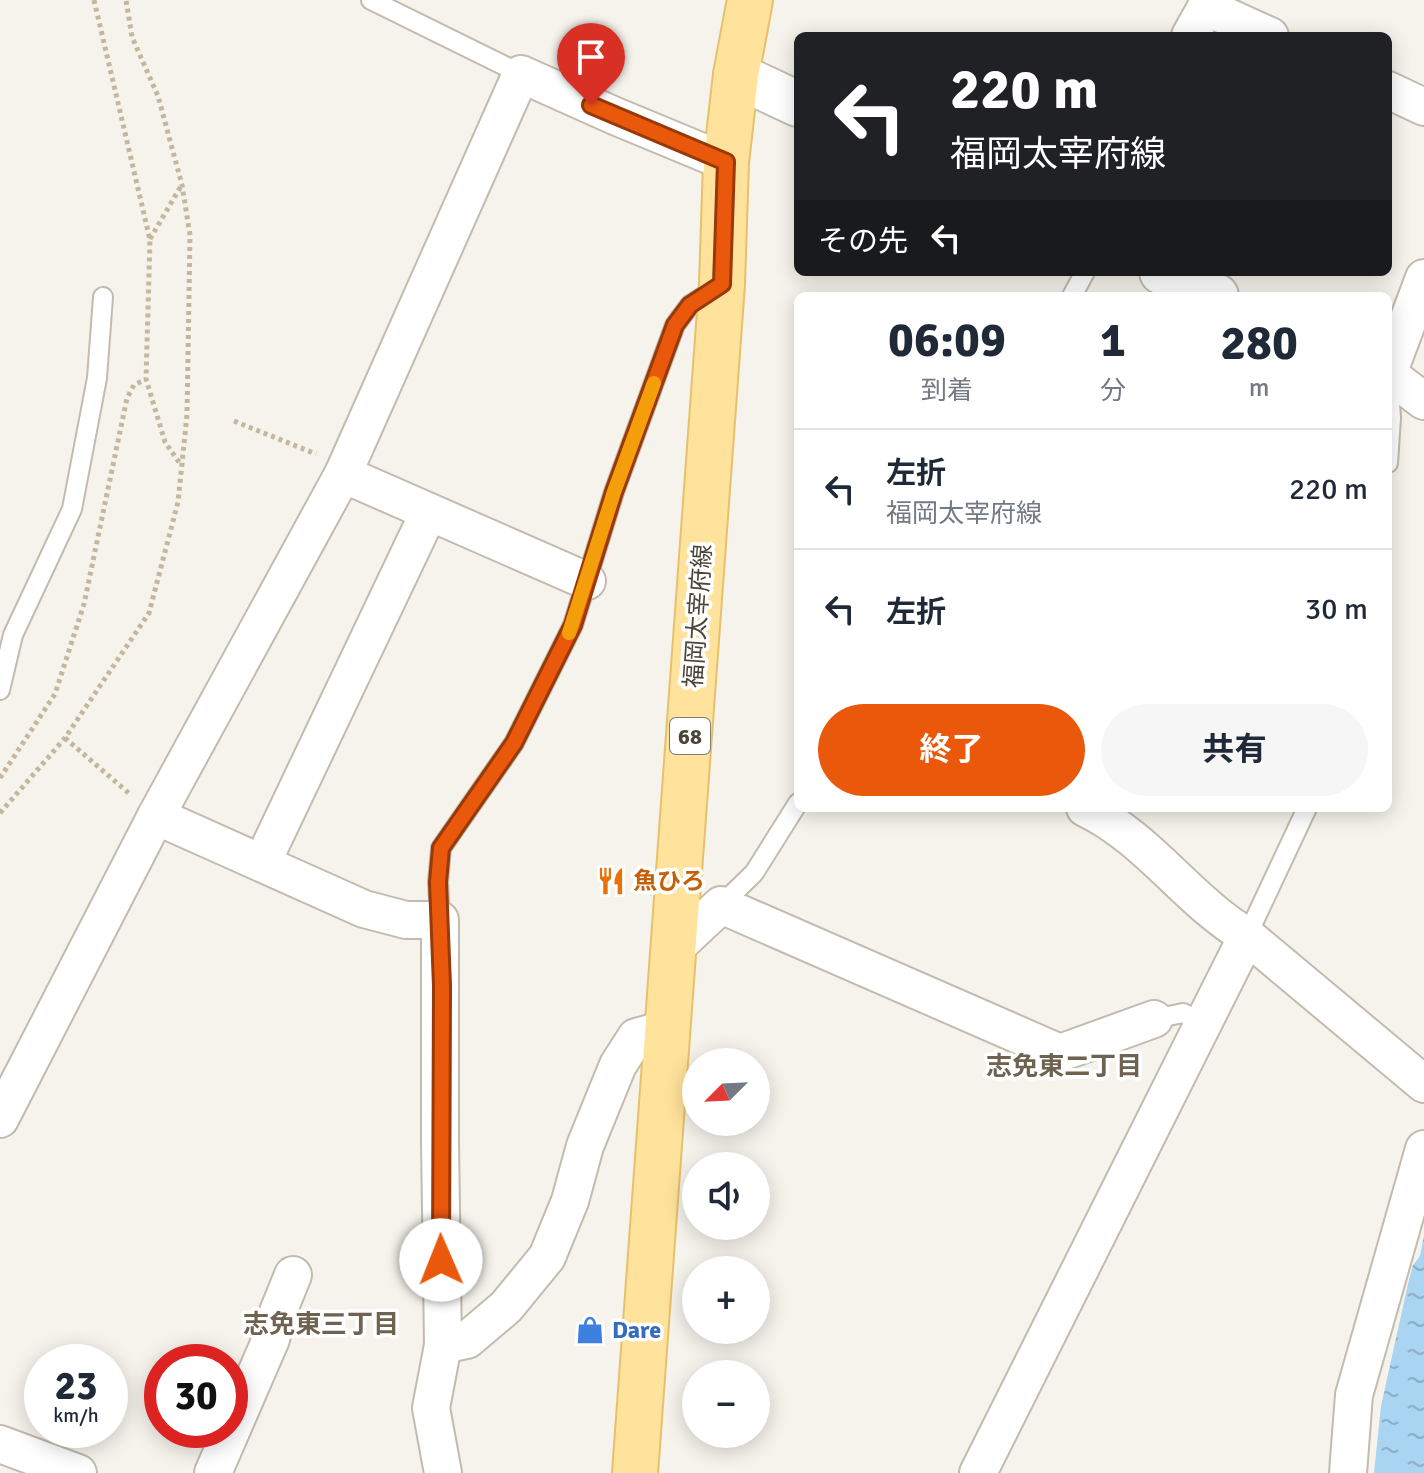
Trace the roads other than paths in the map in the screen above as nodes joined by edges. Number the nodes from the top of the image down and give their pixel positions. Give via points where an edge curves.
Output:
1 (371, 0) edge
2 (750, 0) edge
3 (1202, 14) edge
4 (1258, 32) edge
5 (521, 74) junction
6 (736, 75) junction
7 (1392, 92) edge
8 (794, 102) edge
9 (1424, 107) edge
10 (726, 162) junction
11 (1171, 276) edge
12 (1424, 278) edge
13 (722, 284) junction
14 (1207, 292) edge
15 (103, 297) dead end
16 (1392, 363) edge
17 (1392, 377) edge
18 (1424, 401) edge
19 (345, 470) junction
20 (429, 512) junction
21 (587, 581) junction
22 (0, 690) edge
23 (794, 809) edge
24 (1093, 812) edge
25 (1305, 812) edge
26 (156, 816) junction
27 (262, 863) junction
28 (721, 905) junction
29 (440, 920) junction
30 (1247, 936) junction
31 (675, 948) junction
32 (1154, 1019) joint
33 (1204, 1023) junction
34 (669, 1028) junction
35 (1424, 1084) edge
36 (0, 1119) edge
37 (1424, 1149) edge
38 (293, 1275) dead end
39 (443, 1345) junction
40 (0, 1444) edge
41 (78, 1473) edge
42 (213, 1473) edge
43 (443, 1473) edge
44 (635, 1473) edge
45 (978, 1473) edge
46 (1348, 1473) edge

1 - 5 lane
2 - 6 main road, 福岡太宰府線 / 68
3 - 4 street
5 - 10 street
5 - 19 street
6 - 8 street
6 - 10 main road, 福岡太宰府線 / 68
7 - 9 street
10 - 13 main road, 福岡太宰府線 / 68
11 - 14 street
12 - 16 street
13 - 21 lane via 690,305 675,325
13 - 31 main road, 福岡太宰府線 / 68
15 - 22 lane via 97,378 72,509 13,635
17 - 18 street
19 - 20 street
19 - 26 street
20 - 21 street
20 - 27 street
21 - 29 lane via 573,625 514,743 441,848
23 - 28 lane via 754,873
24 - 30 street via 1142,848 1221,921
25 - 30 lane
26 - 27 street
26 - 36 street
27 - 29 street via 364,909 406,920
28 - 31 street
28 - 32 street via 1060,1053
29 - 39 street
30 - 33 street
30 - 35 street
31 - 34 main road, 福岡太宰府線 / 68
32 - 33 lane via 1183,1013
33 - 45 street
34 - 39 street via 636,1037 618,1065 547,1257 506,1307 467,1340
34 - 44 main road, 福岡太宰府線 / 68
37 - 46 street via 1354,1395
38 - 42 street
39 - 43 street via 431,1408
40 - 41 street

